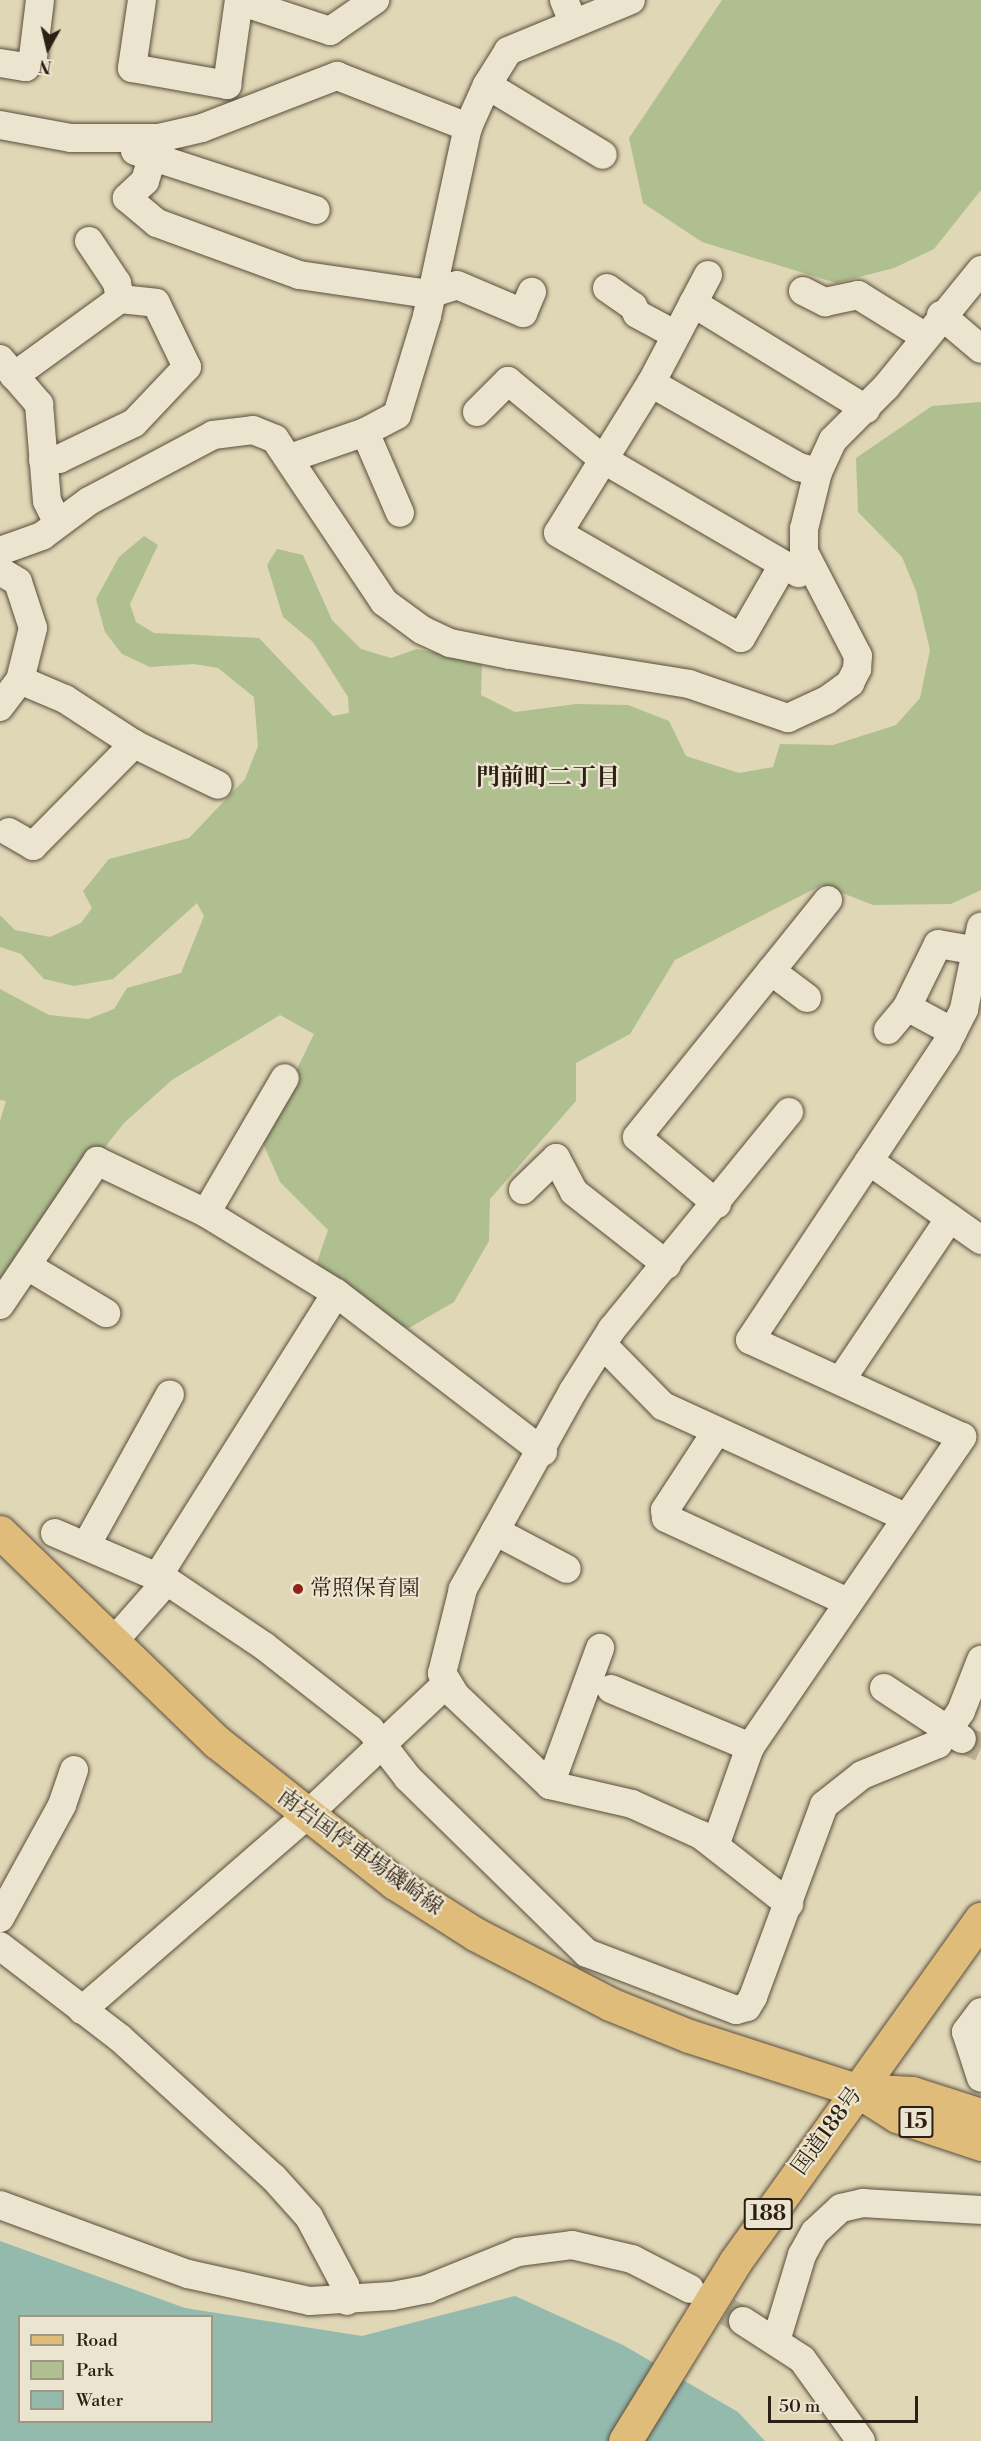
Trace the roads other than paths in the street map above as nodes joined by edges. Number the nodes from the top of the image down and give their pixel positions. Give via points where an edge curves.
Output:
1 (40, 0) edge
2 (142, 0) edge
3 (375, 0) edge
4 (631, 0) edge
5 (239, 1) edge
6 (569, 11) edge
7 (0, 63) edge
8 (487, 85) junction
9 (0, 125) edge
10 (468, 127) junction
11 (120, 139) junction
12 (603, 155) dead end
13 (152, 158) junction
14 (316, 210) dead end
15 (89, 241) dead end
16 (981, 270) edge
17 (708, 275) dead end
18 (607, 288) dead end
19 (803, 291) dead end
20 (532, 292) dead end
21 (430, 294) junction
22 (120, 299) junction
23 (693, 303) junction
24 (932, 326) junction
25 (676, 335) junction
26 (981, 349) edge
27 (7, 368) edge
28 (651, 383) junction
29 (866, 408) junction
30 (477, 412) dead end
31 (365, 432) junction
32 (290, 458) junction
33 (43, 460) junction
34 (604, 460) junction
35 (819, 472) junction
36 (400, 513) dead end
37 (58, 524) junction
38 (0, 551) edge
39 (783, 565) junction
40 (0, 571) edge
41 (818, 571) junction
42 (20, 680) junction
43 (0, 707) edge
44 (134, 744) junction
45 (218, 785) dead end
46 (9, 832) dead end
47 (828, 900) dead end
48 (979, 939) edge
49 (771, 971) junction
50 (807, 998) dead end
51 (907, 1007) junction
52 (888, 1030) dead end
53 (952, 1032) junction
54 (285, 1078) dead end
55 (789, 1112) dead end
56 (869, 1161) junction
57 (523, 1190) dead end
58 (717, 1204) junction
59 (206, 1213) junction
60 (950, 1218) junction
61 (981, 1240) edge
62 (667, 1265) junction
63 (29, 1268) junction
64 (336, 1293) junction
65 (0, 1305) edge
66 (106, 1313) dead end
67 (603, 1345) junction
68 (840, 1380) junction
69 (170, 1394) dead end
70 (716, 1431) junction
71 (971, 1433) edge
72 (543, 1452) junction
73 (906, 1517) junction
74 (495, 1531) junction
75 (0, 1532) edge
76 (55, 1533) dead end
77 (87, 1544) junction
78 (567, 1569) dead end
79 (163, 1578) junction
80 (848, 1602) junction
81 (113, 1642) junction
82 (600, 1648) dead end
83 (981, 1660) edge
84 (446, 1684) junction
85 (884, 1688) dead end
86 (611, 1689) dead end
87 (956, 1736) junction
88 (750, 1747) junction
89 (381, 1748) junction
90 (74, 1770) dead end
91 (550, 1785) junction
92 (306, 1816) junction
93 (716, 1843) junction
94 (789, 1904) junction
95 (0, 1918) edge
96 (981, 1918) edge
97 (0, 1946) edge
98 (82, 2010) junction
99 (981, 2012) edge
100 (981, 2078) edge
101 (856, 2090) junction
102 (981, 2115) edge
103 (981, 2144) edge
104 (0, 2205) edge
105 (981, 2210) edge
106 (690, 2289) tunnel mouth
107 (347, 2301) junction
108 (742, 2321) tunnel mouth
109 (776, 2341) junction
110 (625, 2441) edge
111 (861, 2441) edge

1 - 7 street via 33,57 26,67
2 - 5 street via 132,68 227,85
3 - 5 street via 330,32
4 - 6 street
6 - 8 street via 508,51
8 - 10 street
8 - 12 street
9 - 11 street via 71,138
10 - 11 street via 337,76 202,128
10 - 21 street
11 - 13 street
13 - 14 street
13 - 21 street via 145,181 127,198 157,223 299,275
15 - 22 street via 117,282
16 - 24 street
17 - 23 street
18 - 25 street via 633,306 637,314
19 - 24 street via 825,302 858,295
20 - 21 street via 523,313 458,285
21 - 31 street via 397,415
22 - 27 street
22 - 33 street via 156,303 188,367 134,423 59,459
23 - 25 street
23 - 29 street
24 - 26 street
24 - 29 street
25 - 28 street
27 - 33 street via 39,404
28 - 34 street
28 - 35 street via 799,467
29 - 35 street via 832,440
30 - 34 street via 508,381
31 - 32 street
31 - 36 street
32 - 37 street via 274,439 253,430 213,435 89,501
32 - 41 street via 384,602 422,630 500,653 689,684 771,717 788,718 827,700 850,683 857,669 858,656
33 - 37 street via 47,501
34 - 39 street
34 - 39 street via 558,533 741,638
35 - 41 street via 804,530 804,552
37 - 38 street
39 - 41 street via 807,574
40 - 42 street via 18,582 33,628
42 - 43 street
42 - 44 street via 90,712
44 - 45 street
44 - 46 street via 33,846
47 - 49 street
48 - 51 street via 938,944
48 - 53 street via 964,1009
49 - 50 street
49 - 58 street via 637,1137
51 - 52 street
51 - 53 street
53 - 56 street
54 - 59 street
55 - 58 street
56 - 60 street
56 - 68 street via 750,1340
57 - 62 street via 556,1158 574,1192
58 - 62 street
59 - 63 street via 98,1161
59 - 64 street
60 - 61 street
60 - 68 street
62 - 67 street
63 - 65 street
63 - 66 street
64 - 72 street
64 - 79 street
67 - 70 street via 648,1396
67 - 72 street
68 - 71 street
69 - 77 street
70 - 73 street
70 - 80 street via 665,1510 666,1518
71 - 73 street
72 - 74 street
73 - 80 street
74 - 78 street
74 - 84 street via 463,1589 452,1623 442,1673
75 - 81 main road, 南岩国停車場磯崎線
76 - 77 street
77 - 79 street
79 - 81 street
79 - 89 street via 346,1709
80 - 88 street
81 - 92 main road, 南岩国停車場磯崎線
82 - 91 street
83 - 87 street
84 - 89 street via 431,1693
84 - 91 street
85 - 87 street
86 - 88 street
87 - 94 street via 889,1762 834,1792 824,1805
88 - 93 street
89 - 92 street
89 - 94 street via 587,1953 736,2010 747,2007
90 - 95 street via 57,1815
91 - 93 street via 632,1804
92 - 98 street
92 - 101 main road, 南岩国停車場磯崎線 via 395,1883 475,1934 610,2004 781,2068
93 - 94 street
96 - 101 main road, 国道188号 / 188
97 - 98 street
98 - 107 street via 274,2178 309,2217 345,2285
99 - 100 street via 966,2032
101 - 102 main road, 15 via 912,2093
101 - 103 main road, 15 via 897,2116
101 - 110 main road, 国道188号 / 188 via 735,2262
104 - 107 street via 188,2274 310,2301
105 - 109 street via 863,2203 841,2208 814,2232 802,2255
106 - 107 street via 633,2259 572,2245 518,2252 427,2289
108 - 109 street
109 - 111 street via 807,2366

